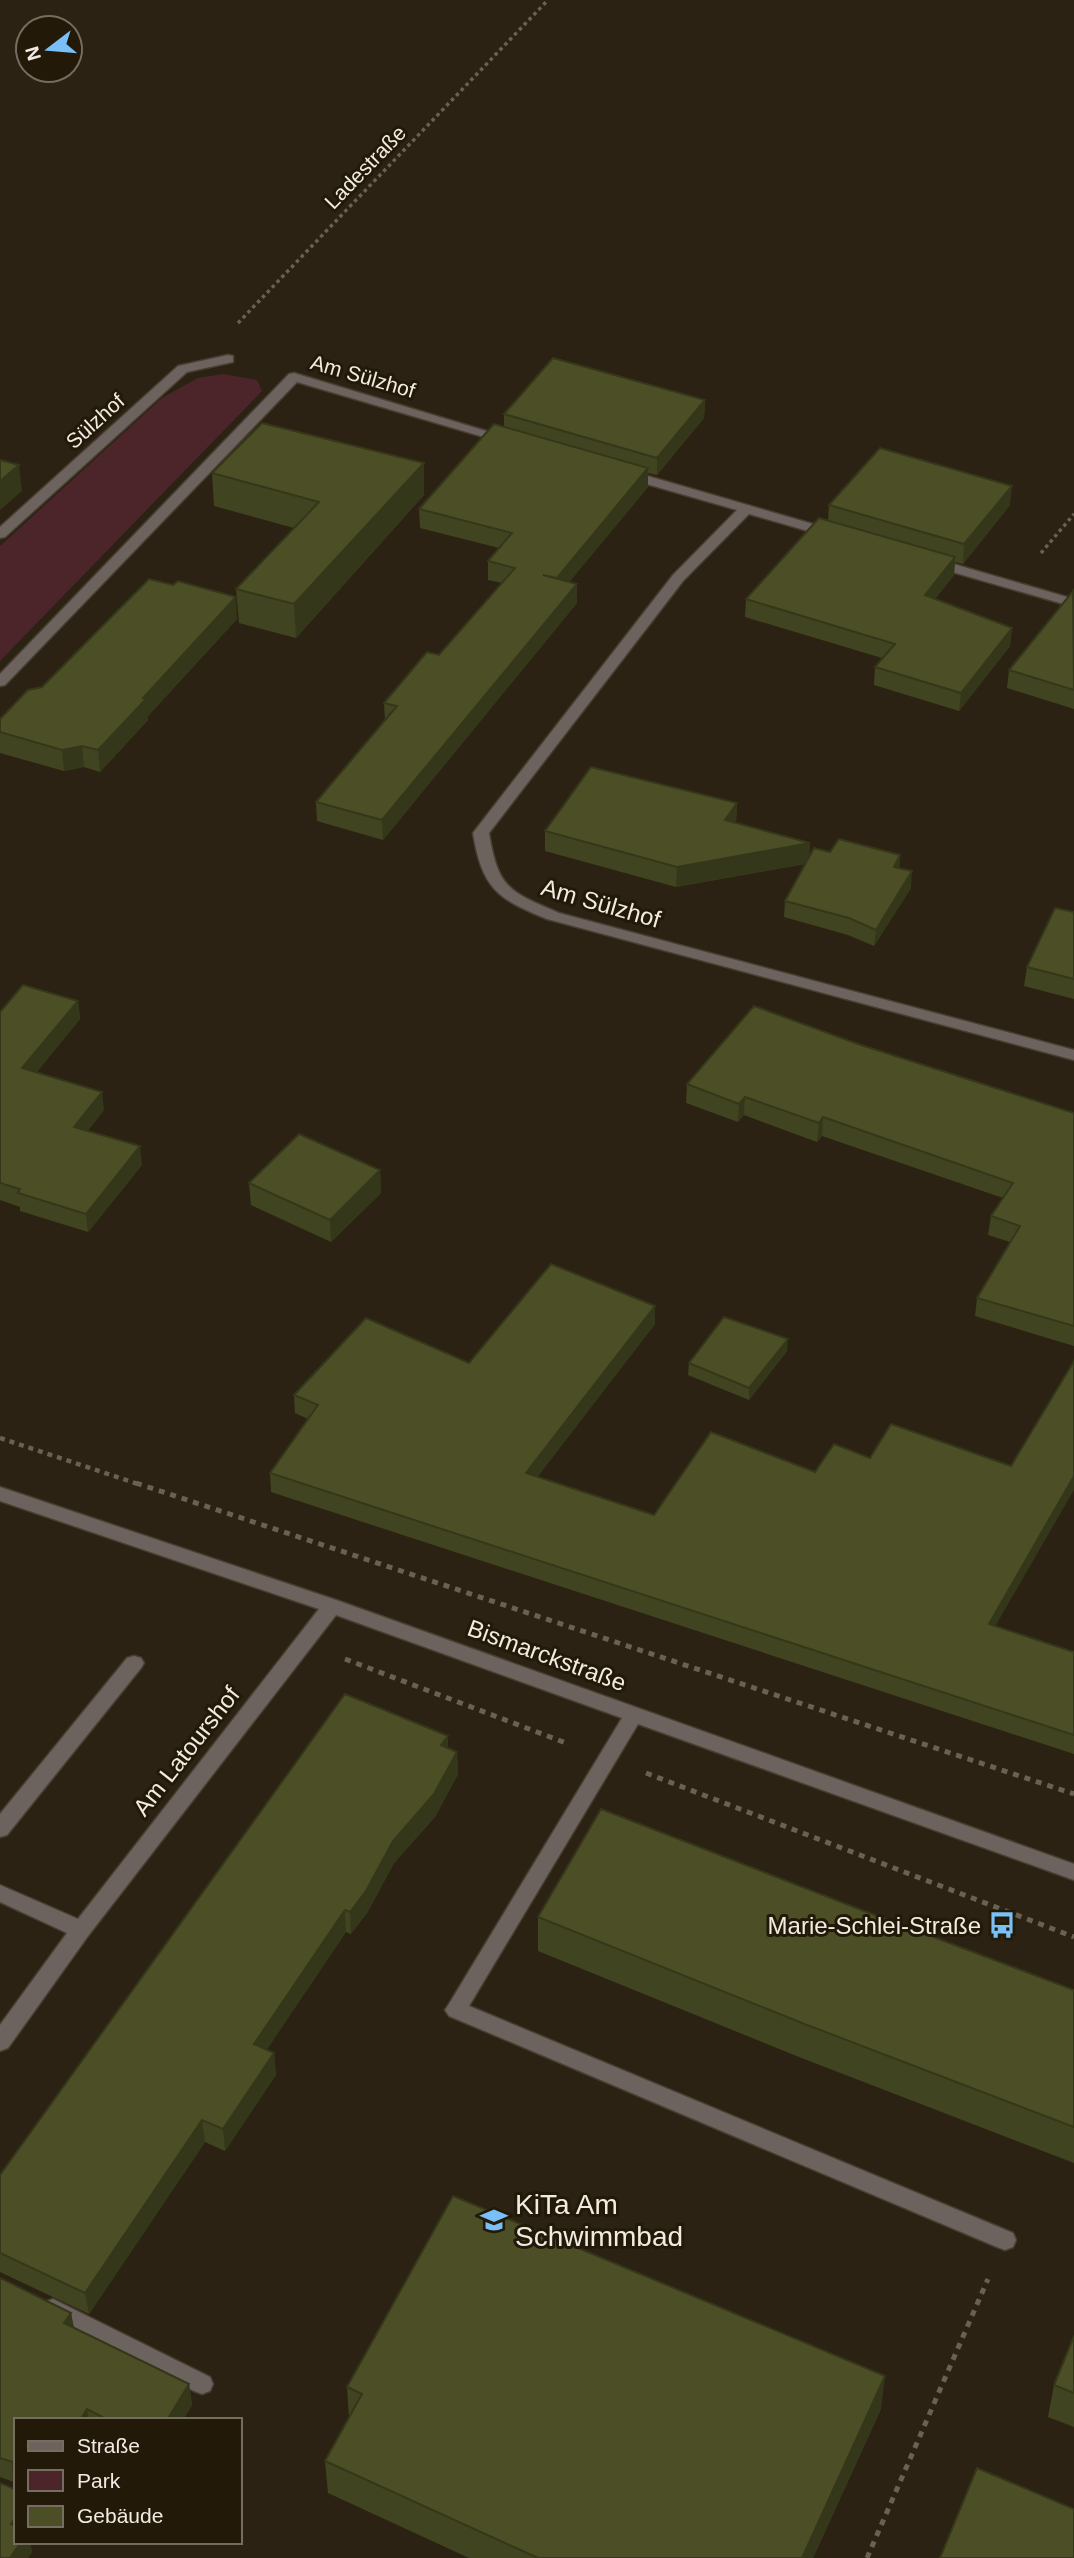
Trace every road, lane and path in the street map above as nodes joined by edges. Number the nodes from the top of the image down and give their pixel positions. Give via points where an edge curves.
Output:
1 (548, 0) edge
2 (228, 359) joint
3 (518, 443) edge
4 (612, 470) edge
5 (746, 509) junction
6 (1074, 514) edge
7 (0, 534) edge
8 (853, 540) edge
9 (920, 559) edge
10 (1014, 586) junction
11 (1074, 603) edge
12 (0, 682) edge
13 (1074, 1055) edge
14 (0, 1438) edge
15 (0, 1493) edge
16 (332, 1606) junction
17 (303, 1643) junction
18 (134, 1663) dead end
19 (634, 1714) junction
20 (607, 1758) junction
21 (1074, 1794) edge
22 (0, 1829) edge
23 (1074, 1872) edge
24 (0, 1893) edge
25 (81, 1930) junction
26 (1074, 1937) edge
27 (0, 2042) edge
28 (1004, 2240) joint
29 (36, 2301) edge
30 (202, 2384) dead end
31 (867, 2558) edge

1 - 2 path, Ladestraße via 220,342
2 - 7 street, Sülzhof via 183,369
3 - 12 street, Am Sülzhof via 294,377
4 - 5 street
5 - 8 street
5 - 13 street, Am Sülzhof via 678,578 481,834 486,871 510,898 553,916
6 - 10 path
9 - 10 street
10 - 11 street
14 - 21 path
15 - 16 street, Bismarckstraße
16 - 17 street, Am Latourshof
16 - 19 street, Bismarckstraße
17 - 20 path
17 - 25 street, Am Latourshof
18 - 22 street
19 - 20 street
19 - 23 street, Bismarckstraße
20 - 26 path
20 - 28 street via 456,2010
24 - 25 street
25 - 27 street, Am Latourshof
28 - 31 path
29 - 30 street

